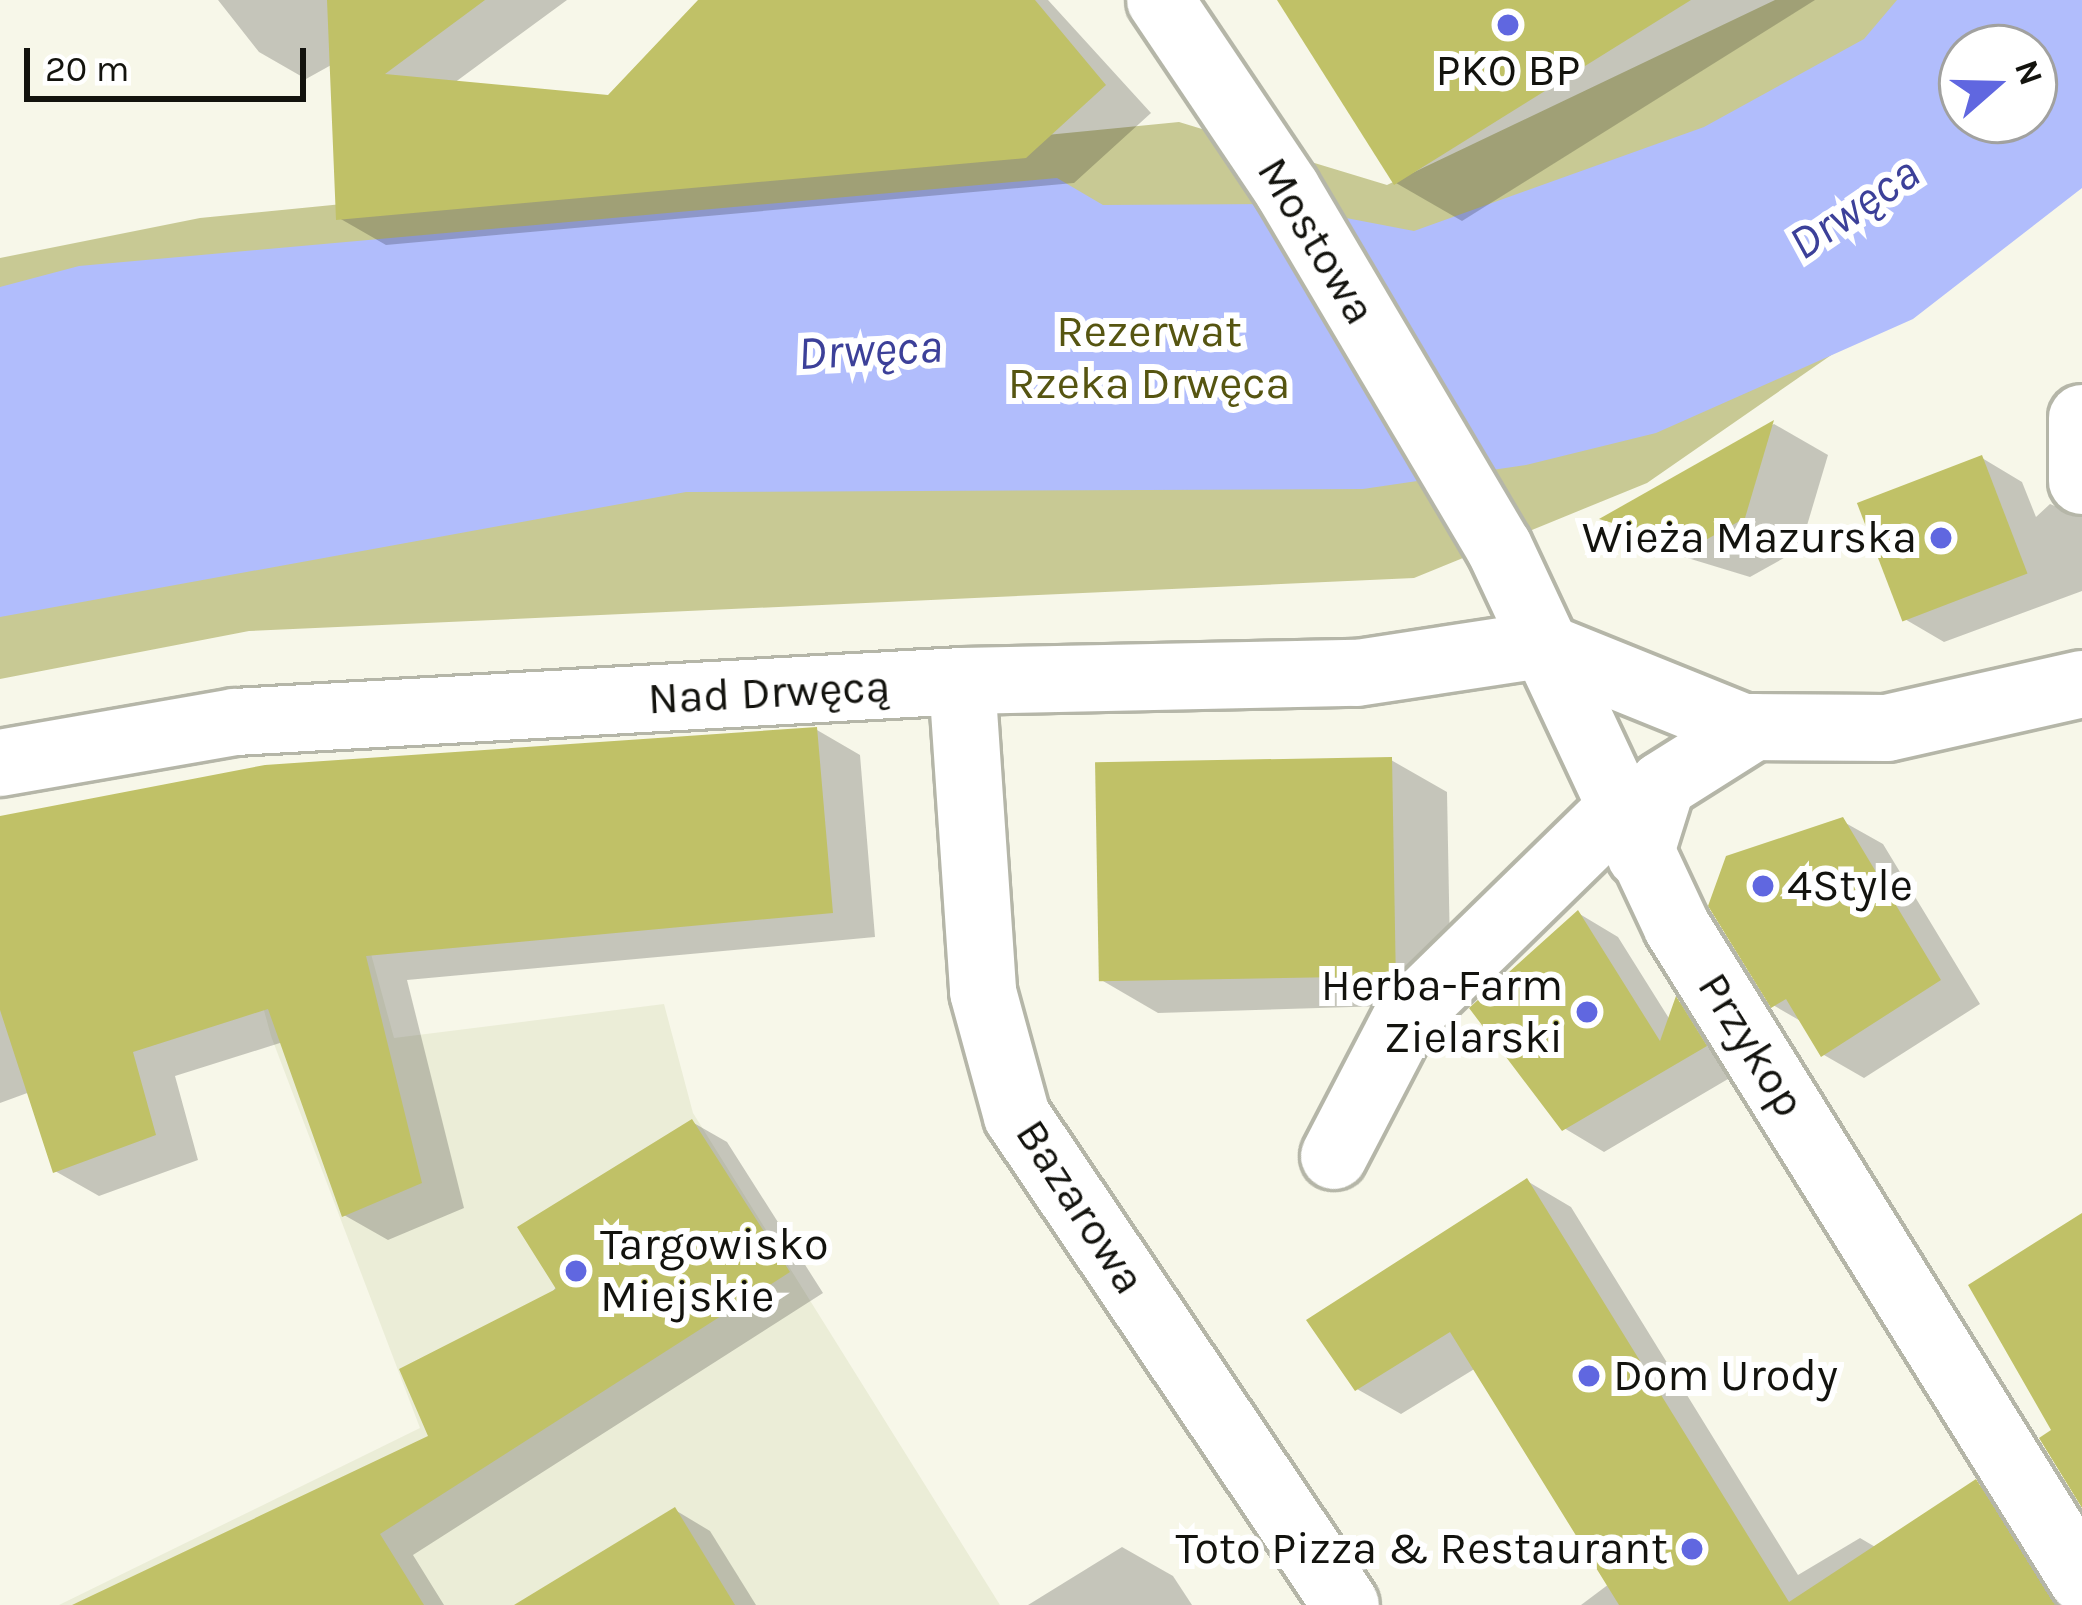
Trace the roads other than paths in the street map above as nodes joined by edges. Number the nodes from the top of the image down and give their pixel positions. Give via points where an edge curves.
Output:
1 (1184, 8) edge
2 (2082, 418) edge
3 (2082, 481) edge
4 (1463, 488) joint
5 (1540, 645) junction
6 (962, 682) junction
7 (2082, 684) edge
8 (1754, 727) junction
9 (0, 763) edge
10 (1628, 833) junction
11 (1334, 1156) dead end
12 (2082, 1579) edge
13 (1346, 1605) edge

1 - 4 street, Mostowa
2 - 3 street
4 - 5 street, Przykop via 1499,547
5 - 6 street, Nad Drwęcą via 1357,673
5 - 8 street
5 - 10 street, Przykop
6 - 9 street, Nad Drwęcą via 235,722
6 - 13 street, Bazarowa via 983,992 1017,1116
7 - 8 street via 1887,728
8 - 10 street via 1663,785
10 - 11 street via 1407,1016
10 - 12 street, Przykop

